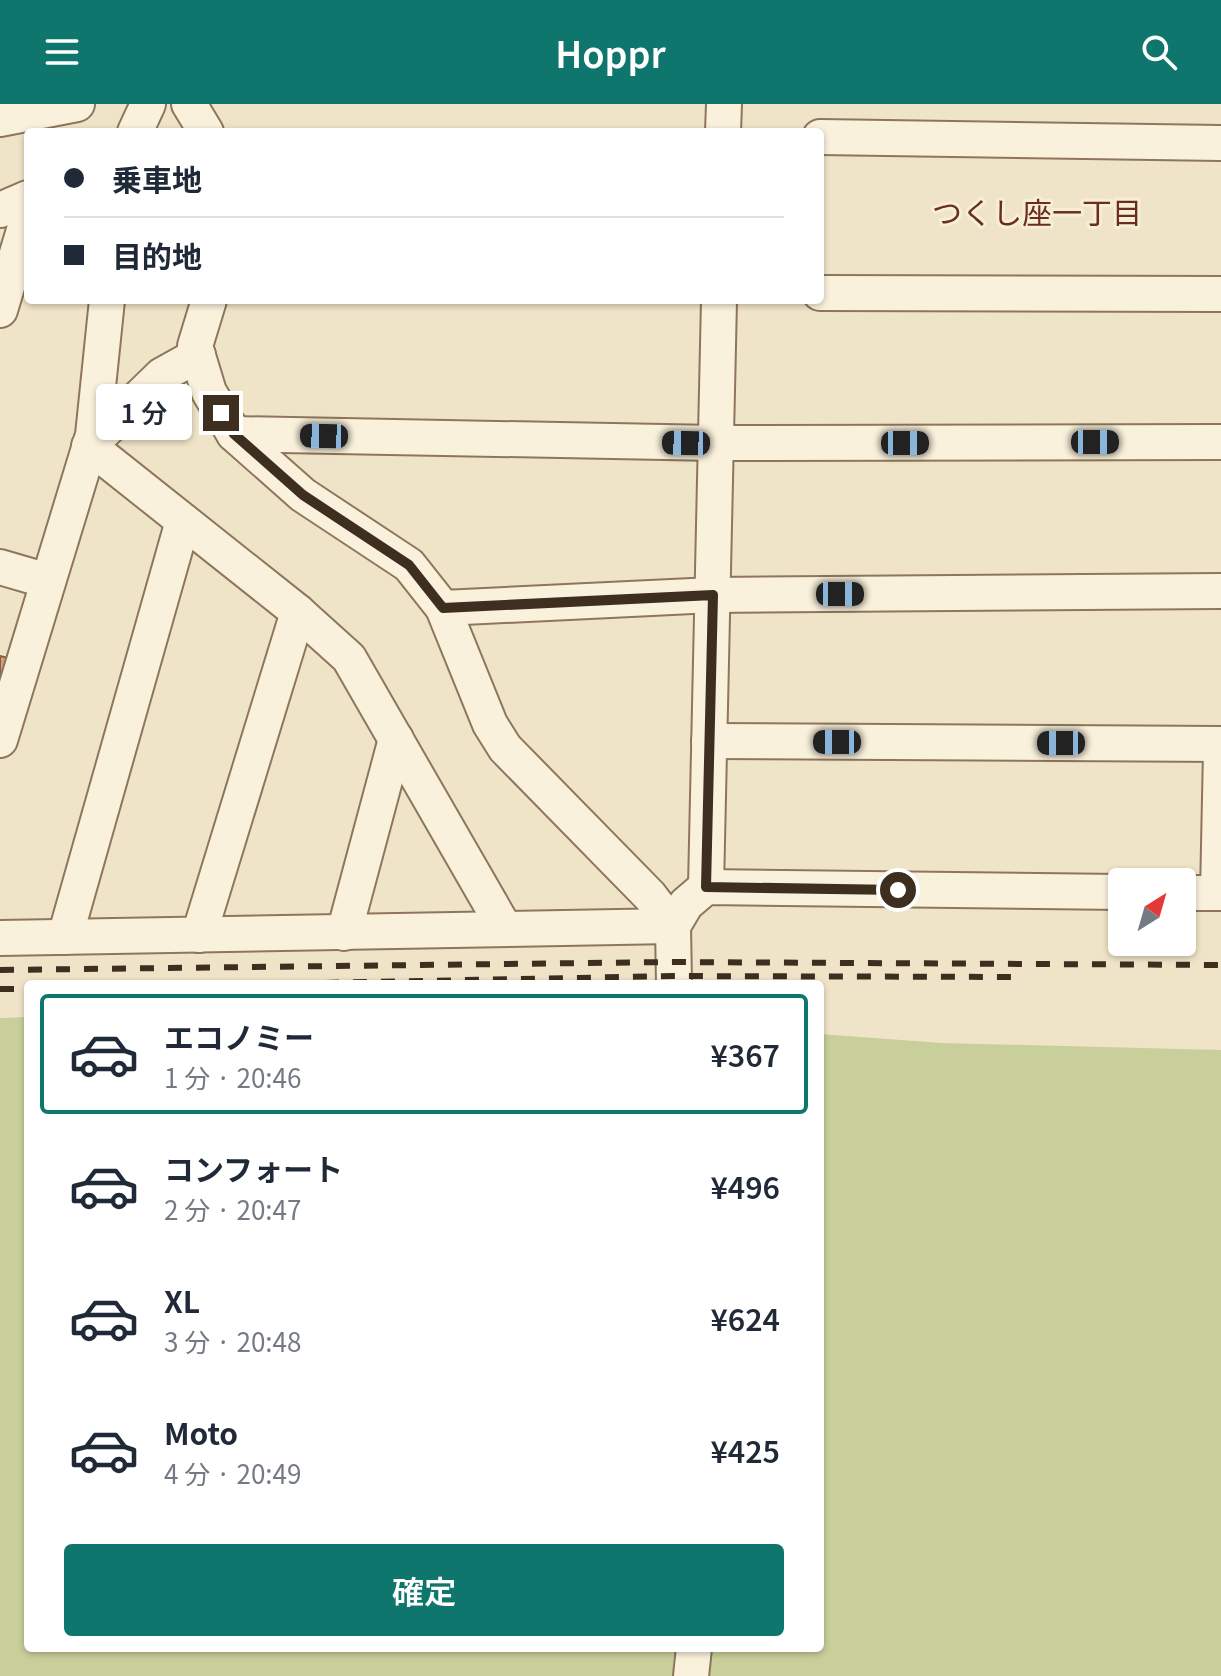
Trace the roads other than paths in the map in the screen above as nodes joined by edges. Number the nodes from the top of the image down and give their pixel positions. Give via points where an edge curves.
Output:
1 (77, 104) edge
2 (148, 104) edge
3 (189, 104) edge
4 (724, 104) edge
5 (0, 119) edge
6 (137, 128) edge
7 (204, 128) edge
8 (723, 128) edge
9 (824, 137) edge
10 (1221, 143) edge
11 (24, 200) edge
12 (0, 210) edge
13 (24, 230) edge
14 (824, 293) edge
15 (1221, 294) edge
16 (107, 304) edge
17 (208, 304) edge
18 (719, 304) edge
19 (0, 310) edge
20 (198, 355) junction
21 (234, 434) junction
22 (1221, 442) edge
23 (716, 443) junction
24 (89, 446) junction
25 (183, 521) junction
26 (0, 567) edge
27 (48, 581) junction
28 (1221, 591) edge
29 (713, 595) junction
30 (443, 608) junction
31 (298, 612) junction
32 (396, 739) junction
33 (0, 740) edge
34 (709, 741) junction
35 (1221, 744) edge
36 (1221, 751) edge
37 (706, 887) junction
38 (1108, 892) edge
39 (1196, 893) edge
40 (1220, 893) edge
41 (673, 926) junction
42 (505, 929) junction
43 (344, 933) junction
44 (199, 935) junction
45 (65, 937) junction
46 (0, 938) edge
47 (674, 980) edge
48 (694, 1652) edge
49 (691, 1676) edge

1 - 5 street
2 - 6 street
3 - 7 street
4 - 8 street
9 - 10 street
11 - 12 street
13 - 19 street
14 - 15 street
16 - 24 street
17 - 20 street via 195,346
18 - 23 street
20 - 21 street via 209,392
20 - 24 street via 162,375
21 - 23 street
21 - 30 street via 303,495 409,565
22 - 23 street
23 - 29 street
24 - 25 street
24 - 27 street
25 - 31 street
25 - 45 street
26 - 27 street
27 - 33 street
28 - 29 street
29 - 30 street
29 - 34 street
30 - 41 street via 505,748
31 - 32 street via 349,658
31 - 44 street
32 - 42 street
32 - 43 street
34 - 35 street
34 - 37 street
36 - 40 street
37 - 38 street
37 - 41 street via 686,904
39 - 40 street
41 - 42 street
41 - 47 street
42 - 43 street
43 - 44 street
44 - 45 street
45 - 46 street
48 - 49 street

